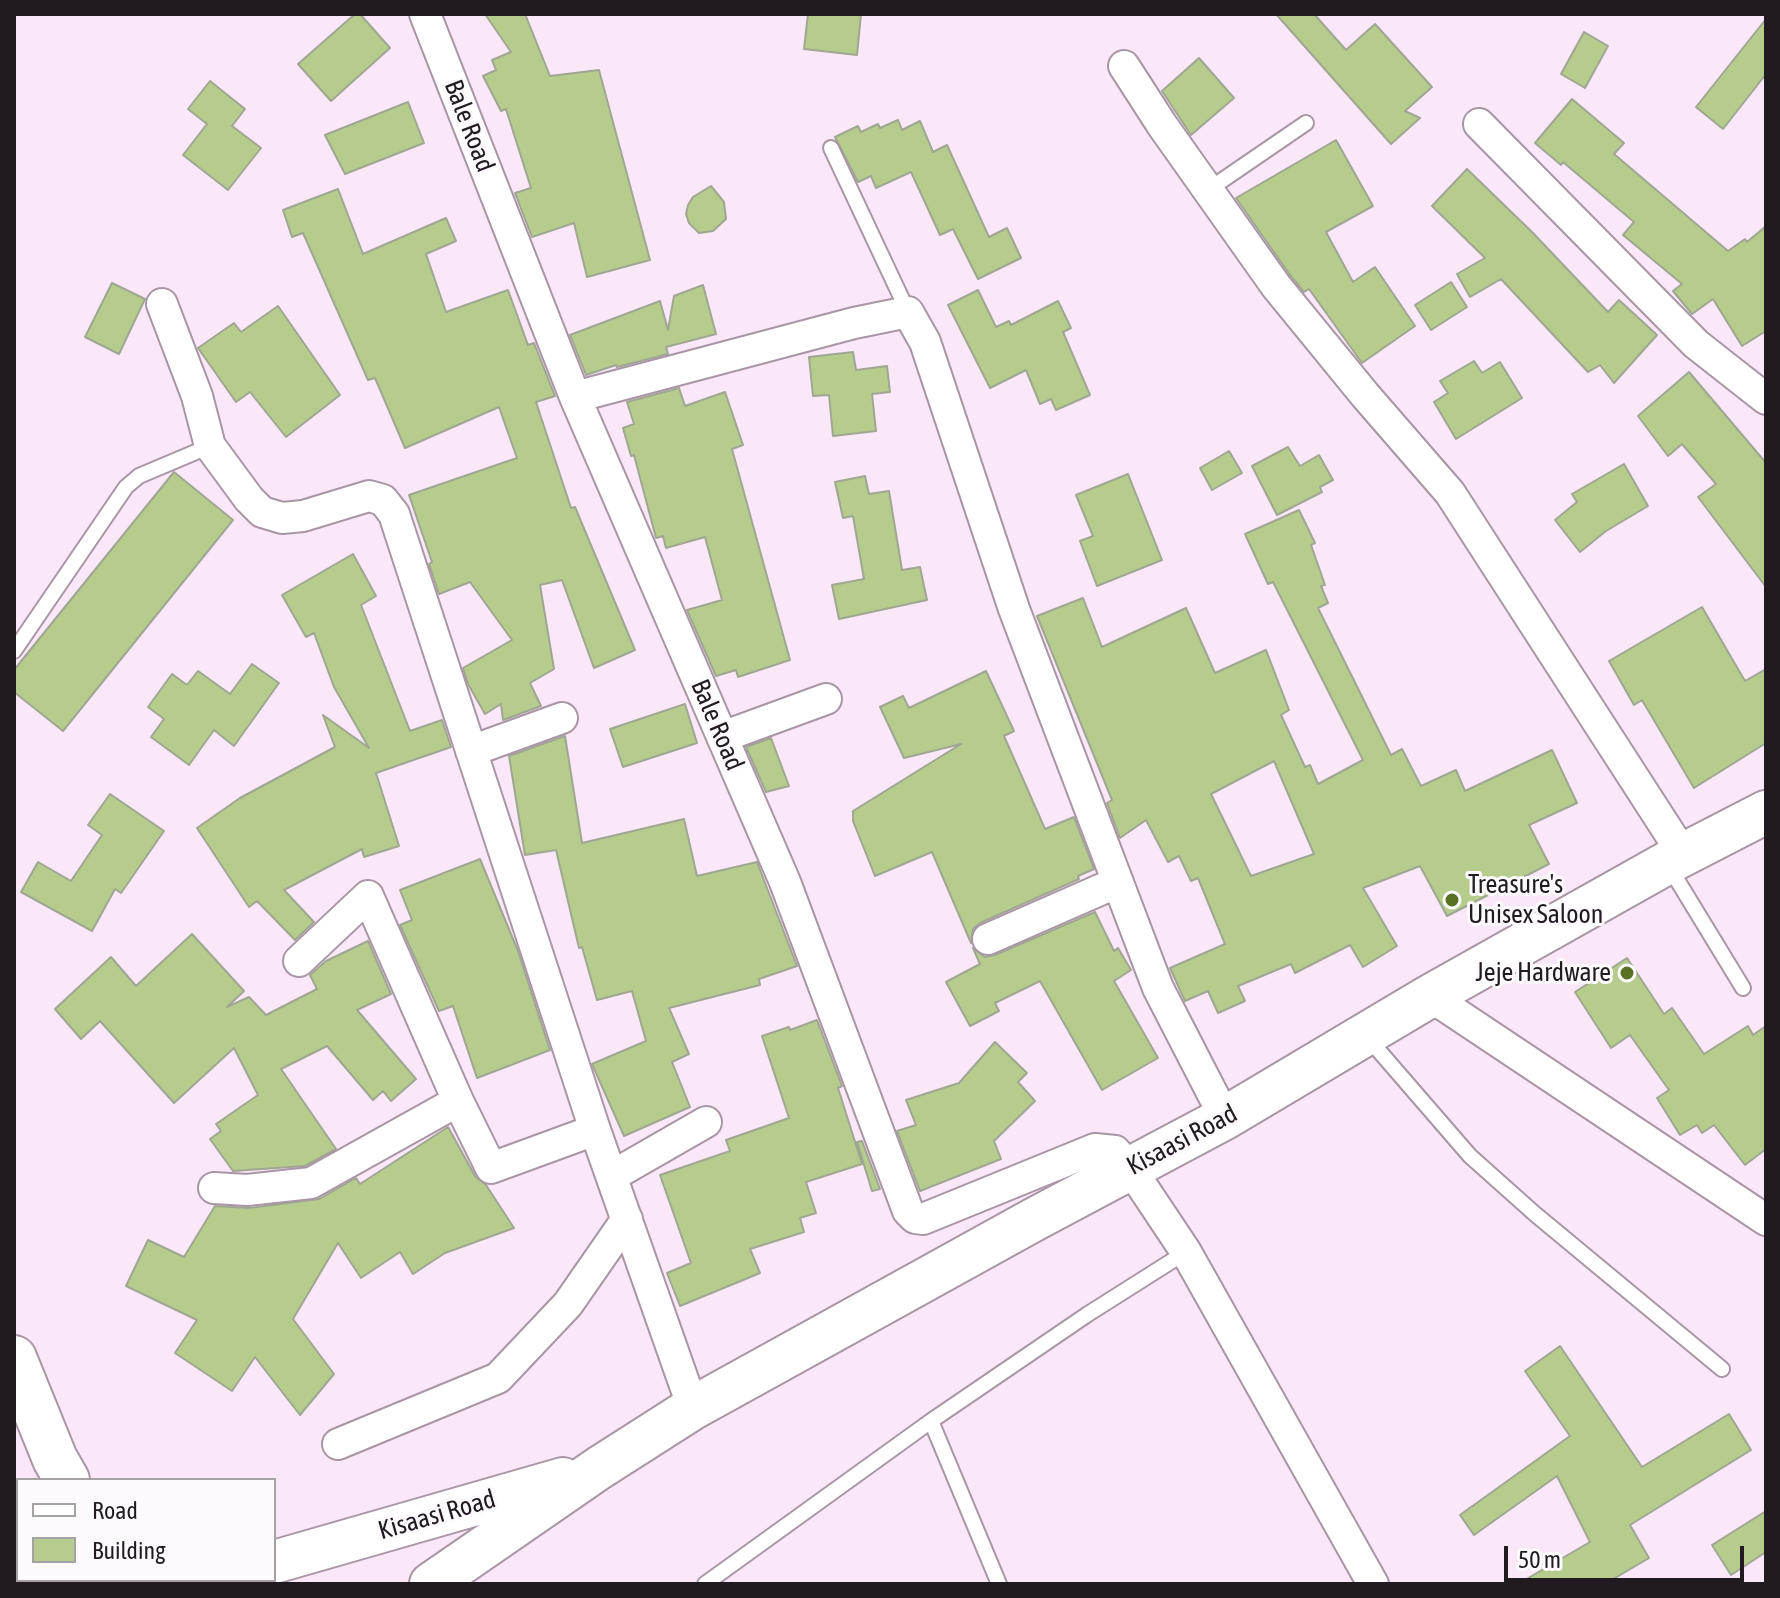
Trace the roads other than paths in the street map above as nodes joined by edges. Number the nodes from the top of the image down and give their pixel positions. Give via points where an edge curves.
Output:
1 (425, 14) edge
2 (1124, 66) dead end
3 (1306, 123) dead end
4 (1479, 124) dead end
5 (831, 148) dead end
6 (1208, 190) junction
7 (162, 304) dead end
8 (908, 312) junction
9 (575, 397) junction
10 (1766, 399) edge
11 (210, 446) junction
12 (14, 651) edge
13 (826, 699) dead end
14 (562, 718) dead end
15 (722, 737) junction
16 (471, 751) junction
17 (1766, 812) edge
18 (1675, 858) junction
19 (1118, 882) junction
20 (988, 939) dead end
21 (299, 961) dead end
22 (1743, 988) dead end
23 (1430, 996) junction
24 (1365, 1035) junction
25 (458, 1101) junction
26 (1225, 1118) junction
27 (706, 1122) dead end
28 (595, 1130) junction
29 (1130, 1168) junction
30 (612, 1176) junction
31 (214, 1188) dead end
32 (627, 1219) junction
33 (1766, 1220) edge
34 (1186, 1252) junction
35 (14, 1358) edge
36 (1722, 1369) dead end
37 (693, 1408) junction
38 (931, 1421) junction
39 (338, 1444) dead end
40 (599, 1468) junction
41 (66, 1478) edge
42 (276, 1561) edge
43 (431, 1584) edge
44 (705, 1584) edge
45 (999, 1584) edge
46 (1373, 1584) edge

1 - 9 street, Bale Road
2 - 6 street
3 - 6 lane
4 - 10 street via 1696,344
5 - 8 lane
6 - 18 street via 1276,286 1450,493
7 - 11 street
8 - 9 street
8 - 19 street via 925,342 1014,609
9 - 15 street, Bale Road
11 - 12 lane via 139,476 126,487
11 - 16 street via 262,512 282,518 303,516 369,496 389,507
13 - 15 street
14 - 16 street
15 - 29 street, Bale Road via 785,882 908,1211 923,1219 1095,1149 1115,1151
16 - 28 street
17 - 18 main road, Kisaasi Road
18 - 22 lane
18 - 23 main road, Kisaasi Road
19 - 20 street
19 - 26 street via 1158,988
21 - 25 street via 368,896
23 - 24 main road, Kisaasi Road
23 - 33 street
24 - 26 main road, Kisaasi Road
24 - 36 lane via 1470,1156
25 - 28 street via 491,1168
25 - 31 street via 311,1183
26 - 29 main road, Kisaasi Road
27 - 30 street
28 - 30 street
29 - 34 street
29 - 37 main road, Kisaasi Road
30 - 32 street
32 - 37 street
32 - 39 street via 568,1304 498,1378
34 - 38 lane
34 - 46 street
35 - 41 highway
37 - 40 main road, Kisaasi Road
38 - 44 lane
38 - 45 lane
40 - 42 main road, Kisaasi Road
40 - 43 main road, Kisaasi Road

